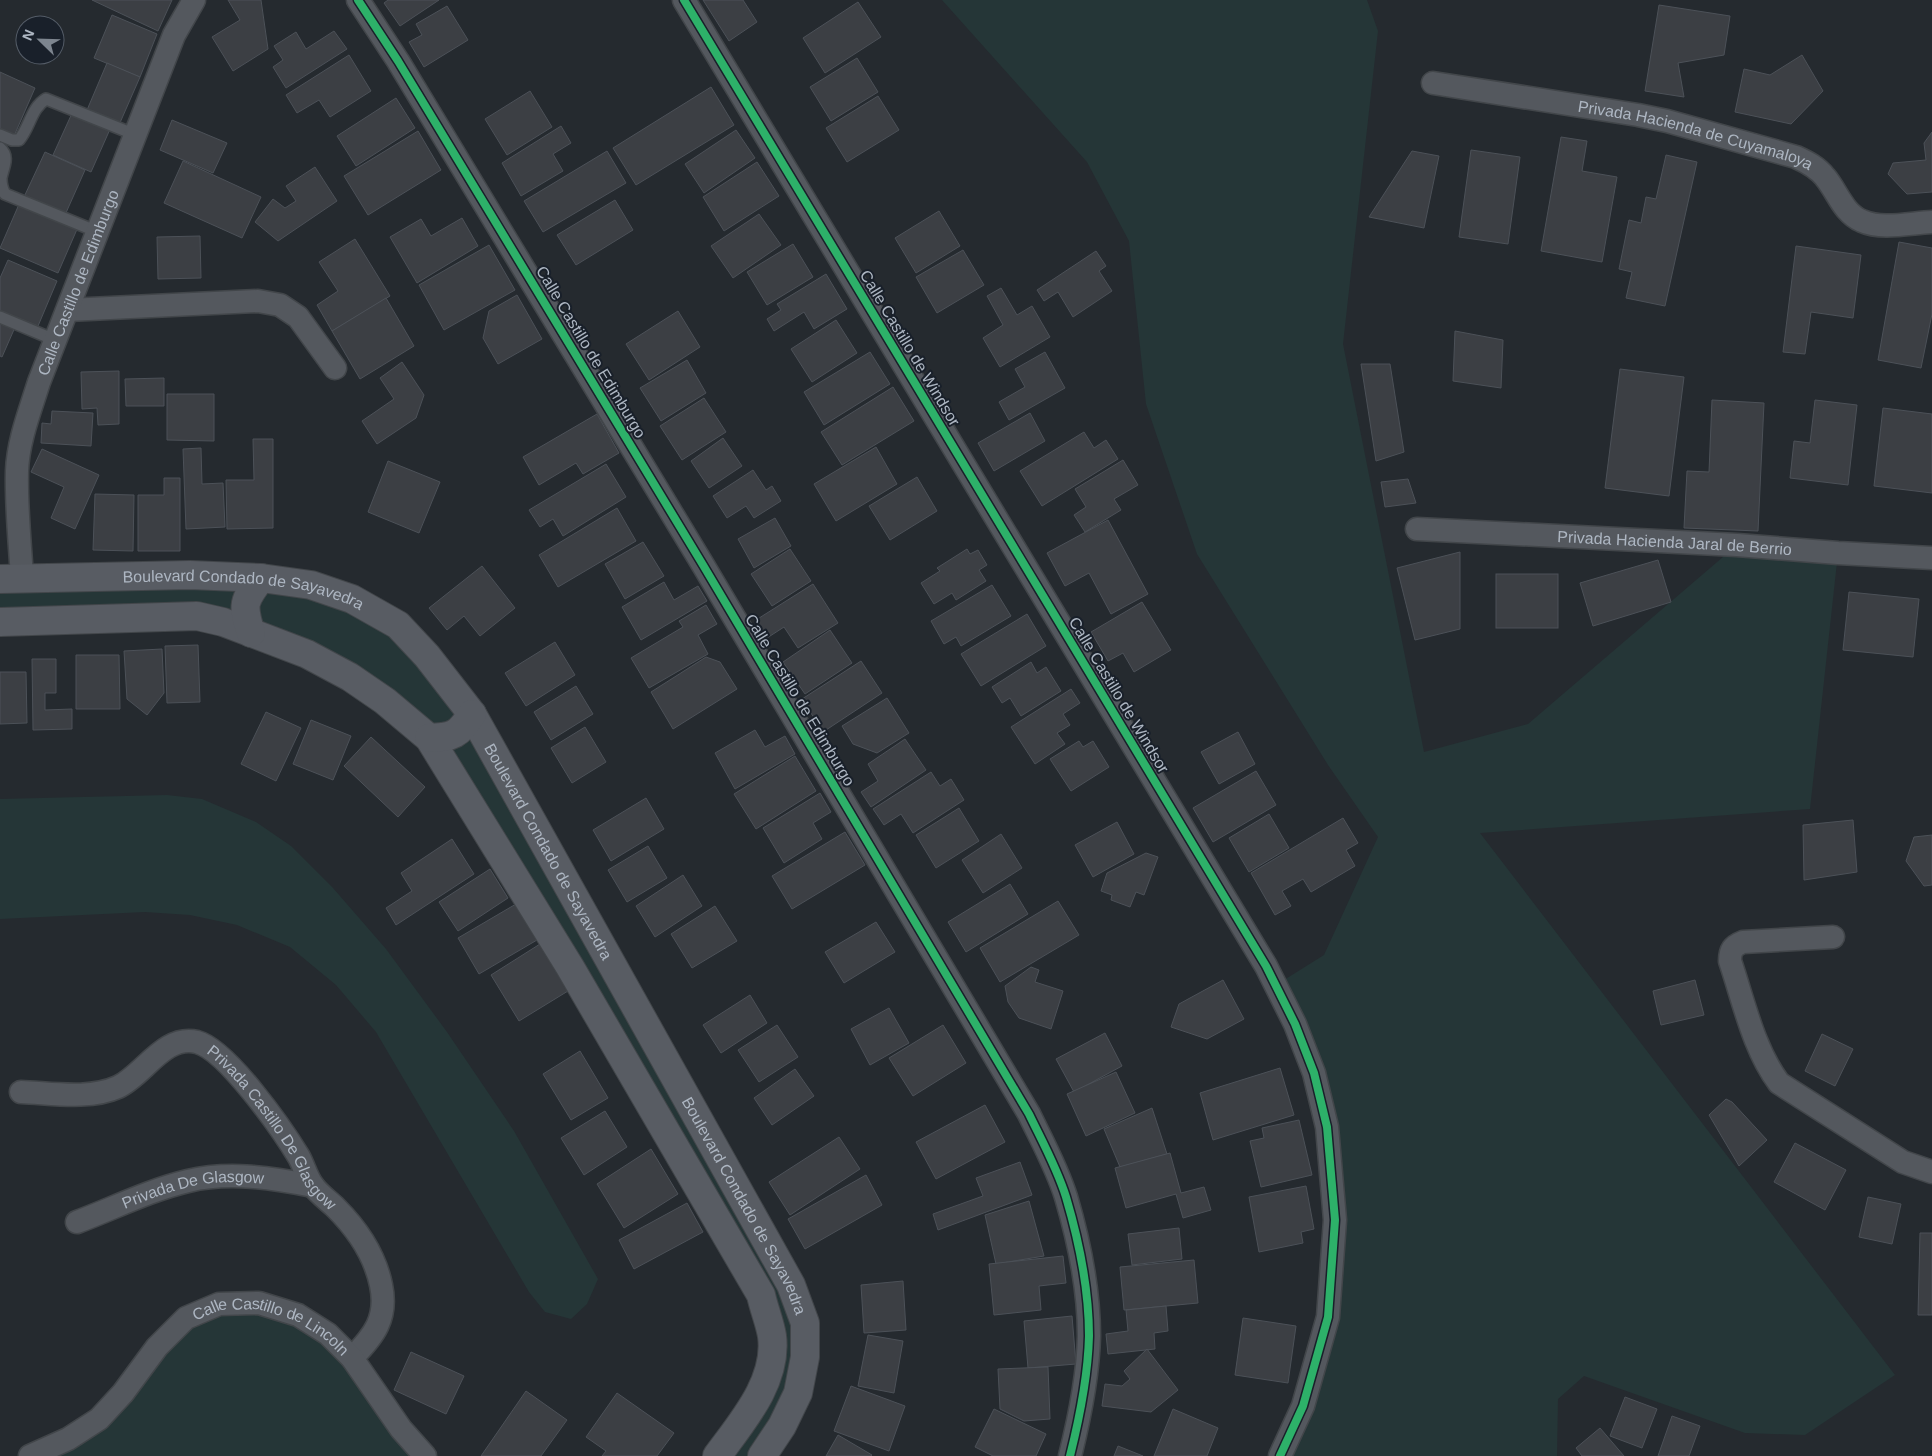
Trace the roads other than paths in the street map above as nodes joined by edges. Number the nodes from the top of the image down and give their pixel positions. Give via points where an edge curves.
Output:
1 (194, 0) edge
2 (358, 0) edge
3 (684, 0) edge
4 (1433, 83) dead end
5 (0, 135) edge
6 (136, 135) junction
7 (0, 148) edge
8 (1932, 222) edge
9 (98, 232) junction
10 (68, 310) junction
11 (0, 317) edge
12 (56, 340) junction
13 (335, 368) dead end
14 (1417, 529) dead end
15 (1932, 558) edge
16 (261, 578) junction
17 (11, 579) edge
18 (0, 622) edge
19 (250, 633) junction
20 (472, 714) junction
21 (429, 738) junction
22 (1834, 937) dead end
23 (21, 1092) dead end
24 (1932, 1172) edge
25 (313, 1186) junction
26 (77, 1222) dead end
27 (352, 1358) junction
28 (30, 1456) edge
29 (424, 1456) edge
30 (717, 1456) edge
31 (762, 1456) edge
32 (1070, 1456) edge
33 (1280, 1456) edge

1 - 6 street, Calle Castillo de Edimburgo via 174,35
2 - 32 street, Calle Castillo de Edimburgo via 708,573 1033,1122 1066,1196 1086,1289 1089,1335 1086,1378
3 - 33 street, Calle Castillo de Windsor via 1261,957 1294,1024 1314,1073 1327,1127 1334,1220 1328,1317 1303,1406
4 - 8 street, Privada Hacienda de Cuyamaloya via 1638,115 1786,154 1812,165 1825,177 1846,210 1861,221 1879,225
5 - 6 lane via 19,140 26,133 38,104 46,99
6 - 9 street, Calle Castillo de Edimburgo
7 - 9 lane via 6,158 1,178 4,194
9 - 10 street, Calle Castillo de Edimburgo
10 - 12 street, Calle Castillo de Edimburgo
10 - 13 street via 258,301 280,305 298,317
11 - 12 lane
12 - 17 street, Calle Castillo de Edimburgo via 21,444
14 - 15 street, Privada Hacienda Jaral de Berrio
16 - 17 street, Boulevard Condado de Sayavedra via 190,575
16 - 19 street via 247,596 245,613
16 - 20 street, Boulevard Condado de Sayavedra via 311,585 352,599 398,626 427,656
18 - 19 street, Boulevard Condado de Sayavedra via 197,616
19 - 21 street, Boulevard Condado de Sayavedra via 307,654 350,676
20 - 21 street via 462,729 448,738
20 - 31 street, Boulevard Condado de Sayavedra via 791,1286 805,1323 805,1357 798,1393
21 - 30 street, Boulevard Condado de Sayavedra via 570,967 761,1295 772,1336 771,1363 758,1396
22 - 24 street via 1743,942 1730,952 1730,961 1764,1060 1779,1083 1796,1095 1904,1162
23 - 25 street, Privada Castillo De Glasgow via 96,1094 118,1087 177,1042 197,1042 214,1052 256,1097 288,1139
25 - 26 street, Privada De Glasgow via 254,1177 190,1180
25 - 27 street, Privada Castillo De Glasgow via 338,1210 365,1244 382,1286 380,1324
27 - 28 street, Calle Castillo de Lincoln via 328,1334 298,1315 259,1304 219,1304 186,1318 157,1347 99,1419 68,1439
27 - 29 street, Calle Castillo de Lincoln via 401,1430

